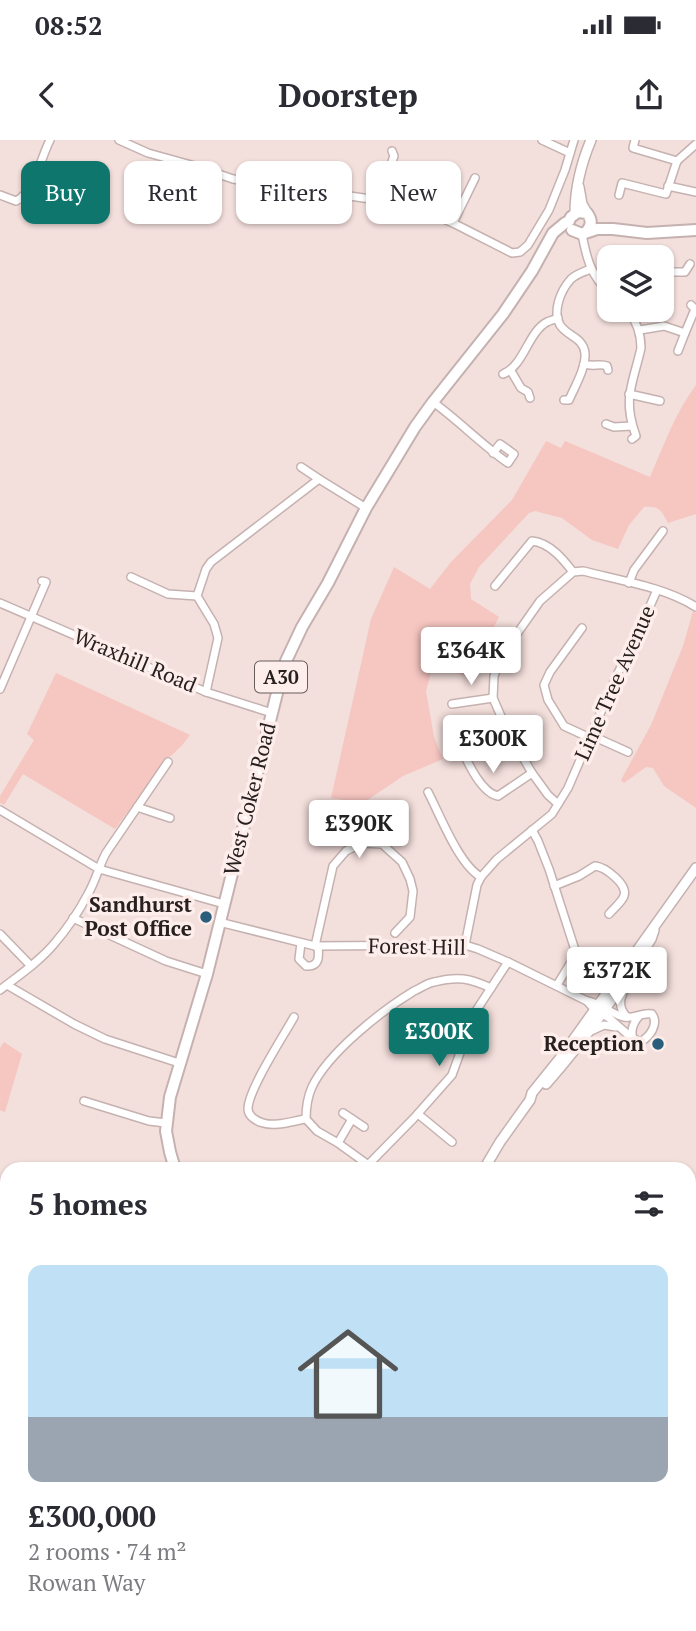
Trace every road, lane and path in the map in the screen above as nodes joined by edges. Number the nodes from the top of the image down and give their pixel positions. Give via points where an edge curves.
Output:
1 (50, 140) edge
2 (119, 140) edge
3 (542, 140) edge
4 (574, 140) edge
5 (590, 140) edge
6 (635, 140) edge
7 (696, 144) edge
8 (392, 151) dead end
9 (570, 153) junction
10 (392, 161) edge
11 (677, 161) junction
12 (475, 178) dead end
13 (668, 186) junction
14 (696, 192) edge
15 (0, 195) edge
16 (619, 195) dead end
17 (366, 198) edge
18 (461, 207) edge
19 (581, 222) junction
20 (455, 224) edge
21 (696, 230) edge
22 (691, 264) dead end
23 (590, 269) junction
24 (674, 274) edge
25 (597, 280) edge
26 (694, 307) edge
27 (558, 318) junction
28 (636, 322) edge
29 (640, 330) junction
30 (685, 333) junction
31 (678, 351) dead end
32 (584, 363) junction
33 (609, 366) dead end
34 (530, 393) dead end
35 (629, 394) junction
36 (569, 401) dead end
37 (660, 401) dead end
38 (433, 402) junction
39 (632, 426) junction
40 (611, 428) dead end
41 (636, 437) dead end
42 (493, 453) dead end
43 (301, 467) dead end
44 (319, 479) junction
45 (366, 508) junction
46 (663, 531) dead end
47 (573, 572) junction
48 (130, 577) dead end
49 (46, 582) dead end
50 (629, 583) junction
51 (495, 586) dead end
52 (657, 590) junction
53 (198, 596) junction
54 (0, 603) edge
55 (696, 607) edge
56 (31, 616) junction
57 (582, 628) dead end
58 (0, 689) edge
59 (206, 692) junction
60 (494, 698) junction
61 (452, 704) dead end
62 (272, 713) junction
63 (590, 738) junction
64 (460, 746) dead end
65 (628, 752) dead end
66 (167, 762) dead end
67 (532, 773) junction
68 (428, 792) dead end
69 (558, 804) junction
70 (137, 807) junction
71 (0, 810) edge
72 (371, 816) dead end
73 (170, 818) dead end
74 (532, 830) junction
75 (382, 844) junction
76 (696, 868) edge
77 (99, 869) junction
78 (481, 877) junction
79 (554, 886) junction
80 (224, 904) junction
81 (610, 909) dead end
82 (73, 918) junction
83 (219, 922) junction
84 (654, 928) junction
85 (395, 933) dead end
86 (0, 934) edge
87 (301, 943) junction
88 (465, 945) junction
89 (317, 946) junction
90 (641, 955) junction
91 (508, 962) junction
92 (31, 966) junction
93 (207, 974) junction
94 (557, 985) junction
95 (3, 988) edge
96 (491, 988) junction
97 (600, 1009) junction
98 (639, 1016) junction
99 (294, 1017) dead end
100 (627, 1017) junction
101 (620, 1029) junction
102 (587, 1034) junction
103 (633, 1038) junction
104 (179, 1063) junction
105 (530, 1100) junction
106 (84, 1101) dead end
107 (343, 1112) dead end
108 (418, 1114) junction
109 (306, 1119) junction
110 (352, 1119) junction
111 (166, 1123) junction
112 (365, 1127) dead end
113 (452, 1142) dead end
114 (338, 1143) junction
115 (173, 1162) edge
116 (360, 1162) edge
117 (371, 1162) edge
118 (488, 1162) edge

1 - 15 street via 27,192 18,201
2 - 17 street via 233,179
3 - 9 street
4 - 9 street
5 - 19 main road via 579,172
6 - 11 street via 633,148
7 - 11 street
8 - 10 street
9 - 20 street via 549,210 520,253
11 - 13 street
12 - 18 street
13 - 14 street
13 - 16 street via 666,194 622,183
19 - 21 highway via 647,233
19 - 23 street
19 - 38 highway, West Coker Road / A30 via 546,245 503,314
22 - 24 street via 686,275
23 - 25 street
23 - 27 street via 571,279 558,306
26 - 30 street
27 - 32 street via 582,344
27 - 34 street via 543,325 507,372
28 - 29 street
29 - 30 street via 664,326
29 - 35 street via 641,348
30 - 31 street
32 - 33 street
32 - 36 street
35 - 37 street
35 - 39 street
38 - 42 street
38 - 45 highway, West Coker Road / A30
39 - 40 street
39 - 41 street
43 - 44 street
44 - 45 street
44 - 53 street via 211,562
45 - 62 highway, West Coker Road / A30 via 290,651
46 - 50 street
47 - 50 street
47 - 51 street via 562,557 532,541
47 - 60 street via 540,601 502,655 494,676
48 - 53 street via 168,594
49 - 56 street
50 - 52 street
52 - 55 street
52 - 63 street, Lime Tree Avenue
53 - 59 street via 218,638
54 - 56 street, Wraxhill Road
56 - 58 street
56 - 59 street, Wraxhill Road
57 - 63 street via 544,685 564,726
59 - 62 street, Wraxhill Road
60 - 61 street
60 - 67 street
62 - 80 highway, West Coker Road / A30
63 - 65 street
63 - 69 street, Lime Tree Avenue
64 - 67 street via 493,795
66 - 70 street
67 - 69 street
68 - 78 street via 463,860
69 - 74 street, Lime Tree Avenue
70 - 73 street
70 - 77 street
71 - 77 street
72 - 75 street
74 - 78 street, Lime Tree Avenue
74 - 79 street
75 - 85 street via 402,862 413,891 410,917
75 - 89 street via 362,843 332,866
76 - 84 main road
77 - 80 street
77 - 82 street
78 - 88 street, Lime Tree Avenue
79 - 81 street via 600,866 624,891
79 - 94 street via 575,950
80 - 83 highway, West Coker Road / A30
82 - 92 street
82 - 93 street via 166,961
83 - 87 street, Forest Hill
83 - 93 highway, West Coker Road / A30
84 - 90 main road
84 - 97 main road
86 - 92 street
87 - 89 street, Forest Hill
87 - 89 street via 299,959 306,966 318,962
88 - 89 street, Forest Hill
88 - 91 street, Forest Hill
90 - 97 main road
90 - 100 street via 621,999 621,1011
91 - 94 street, Forest Hill
91 - 96 street
92 - 95 street
93 - 104 highway, West Coker Road / A30
94 - 97 street, Forest Hill
95 - 104 street via 105,1039
96 - 108 street via 474,1014 452,1075
96 - 109 street via 472,979 430,982 370,1022 326,1065 312,1088
97 - 100 street
97 - 101 street, Forest Hill
97 - 102 main road
97 - 105 main road
98 - 100 street
98 - 103 street via 631,1032
98 - 103 street via 652,1014 655,1025 642,1041
99 - 109 street via 248,1108 263,1124
101 - 102 street via 604,1025
101 - 103 street, Forest Hill
102 - 105 main road
104 - 111 highway, West Coker Road / A30
105 - 118 main road
106 - 111 street
107 - 110 street
108 - 113 street
108 - 117 street
109 - 114 street
110 - 112 street
110 - 114 street
111 - 115 highway, West Coker Road / A30
114 - 116 street

